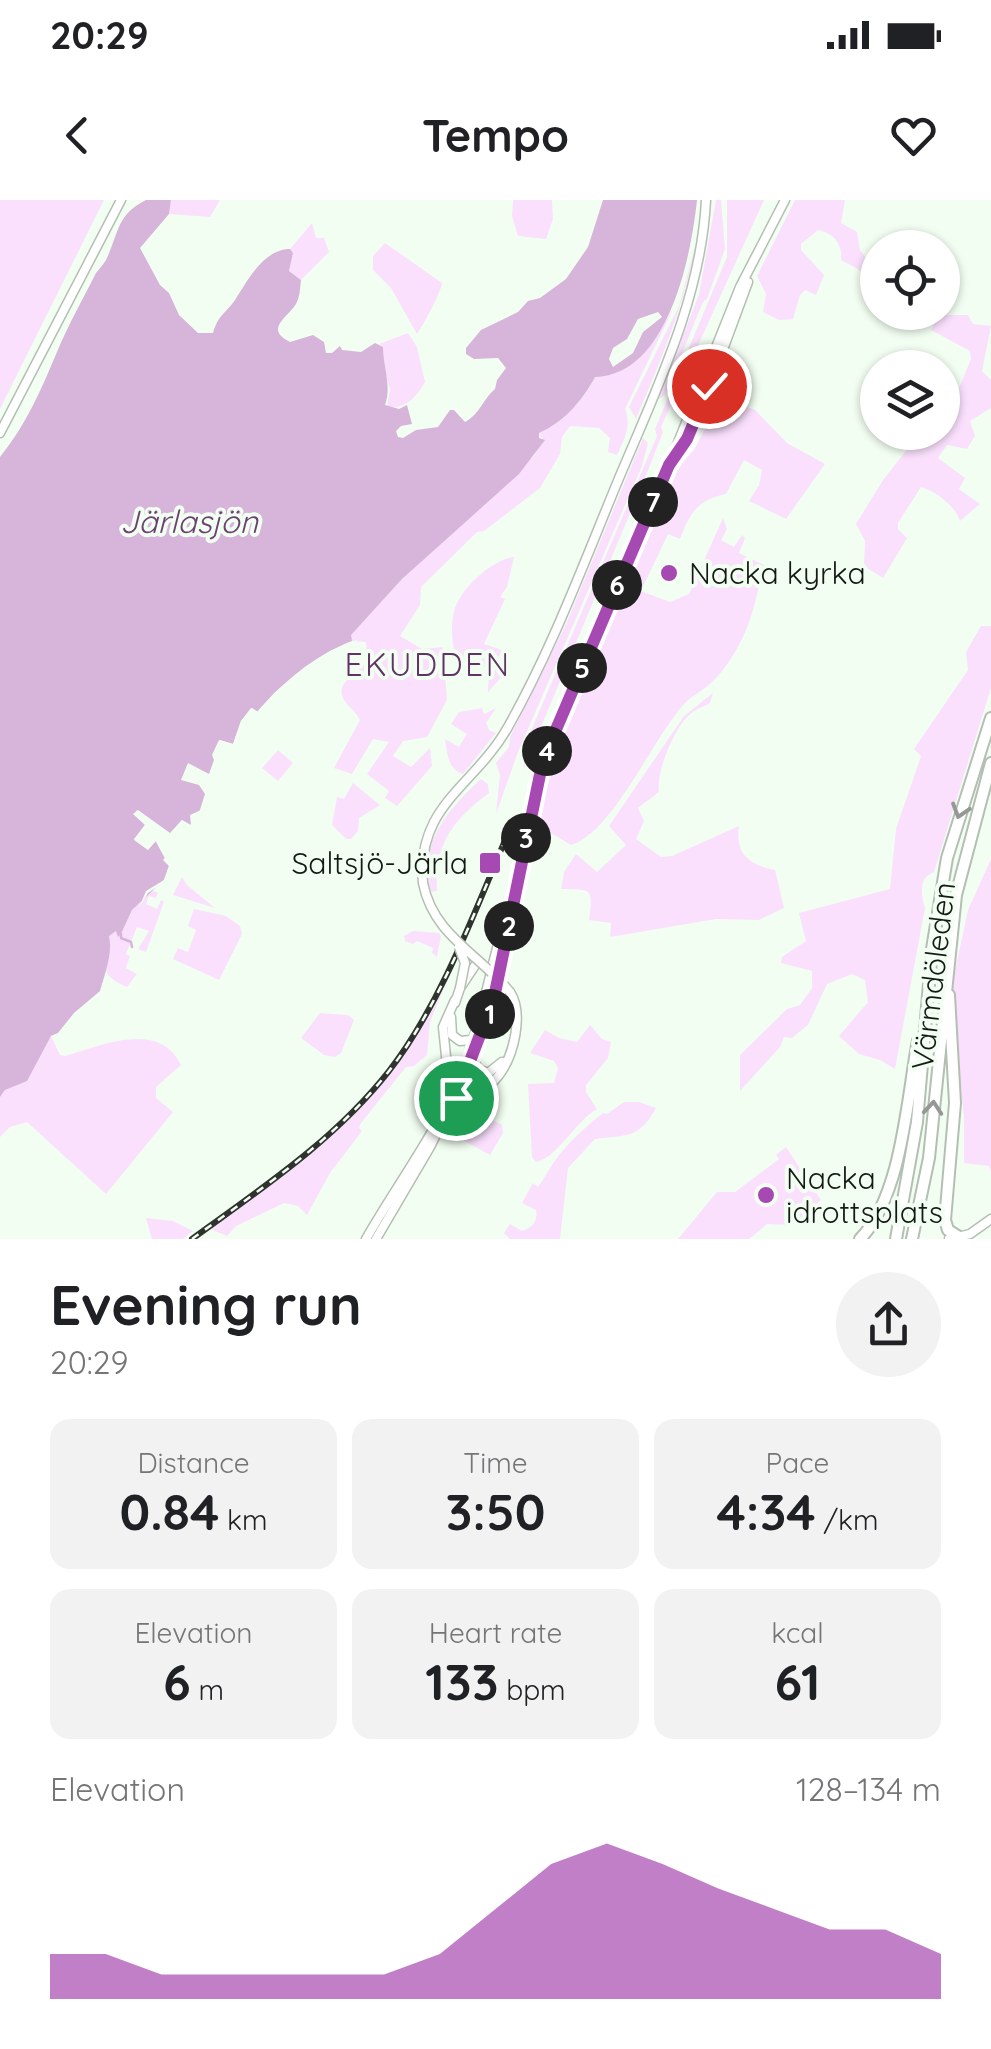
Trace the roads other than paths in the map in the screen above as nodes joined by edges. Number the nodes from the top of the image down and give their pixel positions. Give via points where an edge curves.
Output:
1 (121, 200) edge
2 (706, 200) edge
3 (785, 200) edge
4 (0, 434) edge
5 (991, 718) edge
6 (991, 764) edge
7 (518, 878) junction
8 (457, 943) junction
9 (478, 962) junction
10 (947, 962) junction
11 (929, 980) junction
12 (460, 988) junction
13 (456, 1000) junction
14 (472, 1040) junction
15 (512, 1040) junction
16 (473, 1059) junction
17 (428, 1136) junction
18 (430, 1148) junction
19 (958, 1238) edge
20 (366, 1239) edge
21 (376, 1239) edge
22 (860, 1239) edge
23 (896, 1239) edge
24 (912, 1239) edge
25 (976, 1239) edge

1 - 4 main road
2 - 8 main road, bridge via 690,300 576,584 507,729 432,822 423,882 436,918
3 - 7 main road via 740,287 543,760
5 -> 11 highway, Värmdöleden via 947,858
6 - 10 highway, Värmdöleden via 963,860
7 - 14 main road
7 - 16 main road via 494,998
8 - 9 main road, bridge
8 - 12 main road, bridge via 465,962
9 - 12 main road, bridge
9 - 15 main road, bridge via 517,1004
10 - 19 highway via 955,1104 945,1220
24 -> 10 highway, Värmdöleden via 928,1158
11 - 22 highway via 891,1179
11 - 23 highway, Värmdöleden via 918,1122
12 - 13 main road
13 - 14 main road via 452,1035
13 - 17 main road via 443,1028 446,1086
14 - 17 main road
15 - 16 main road via 492,1072
15 - 18 main road via 496,1079
16 - 18 main road
17 - 20 main road
18 - 21 main road
19 - 25 main road via 991,1218

